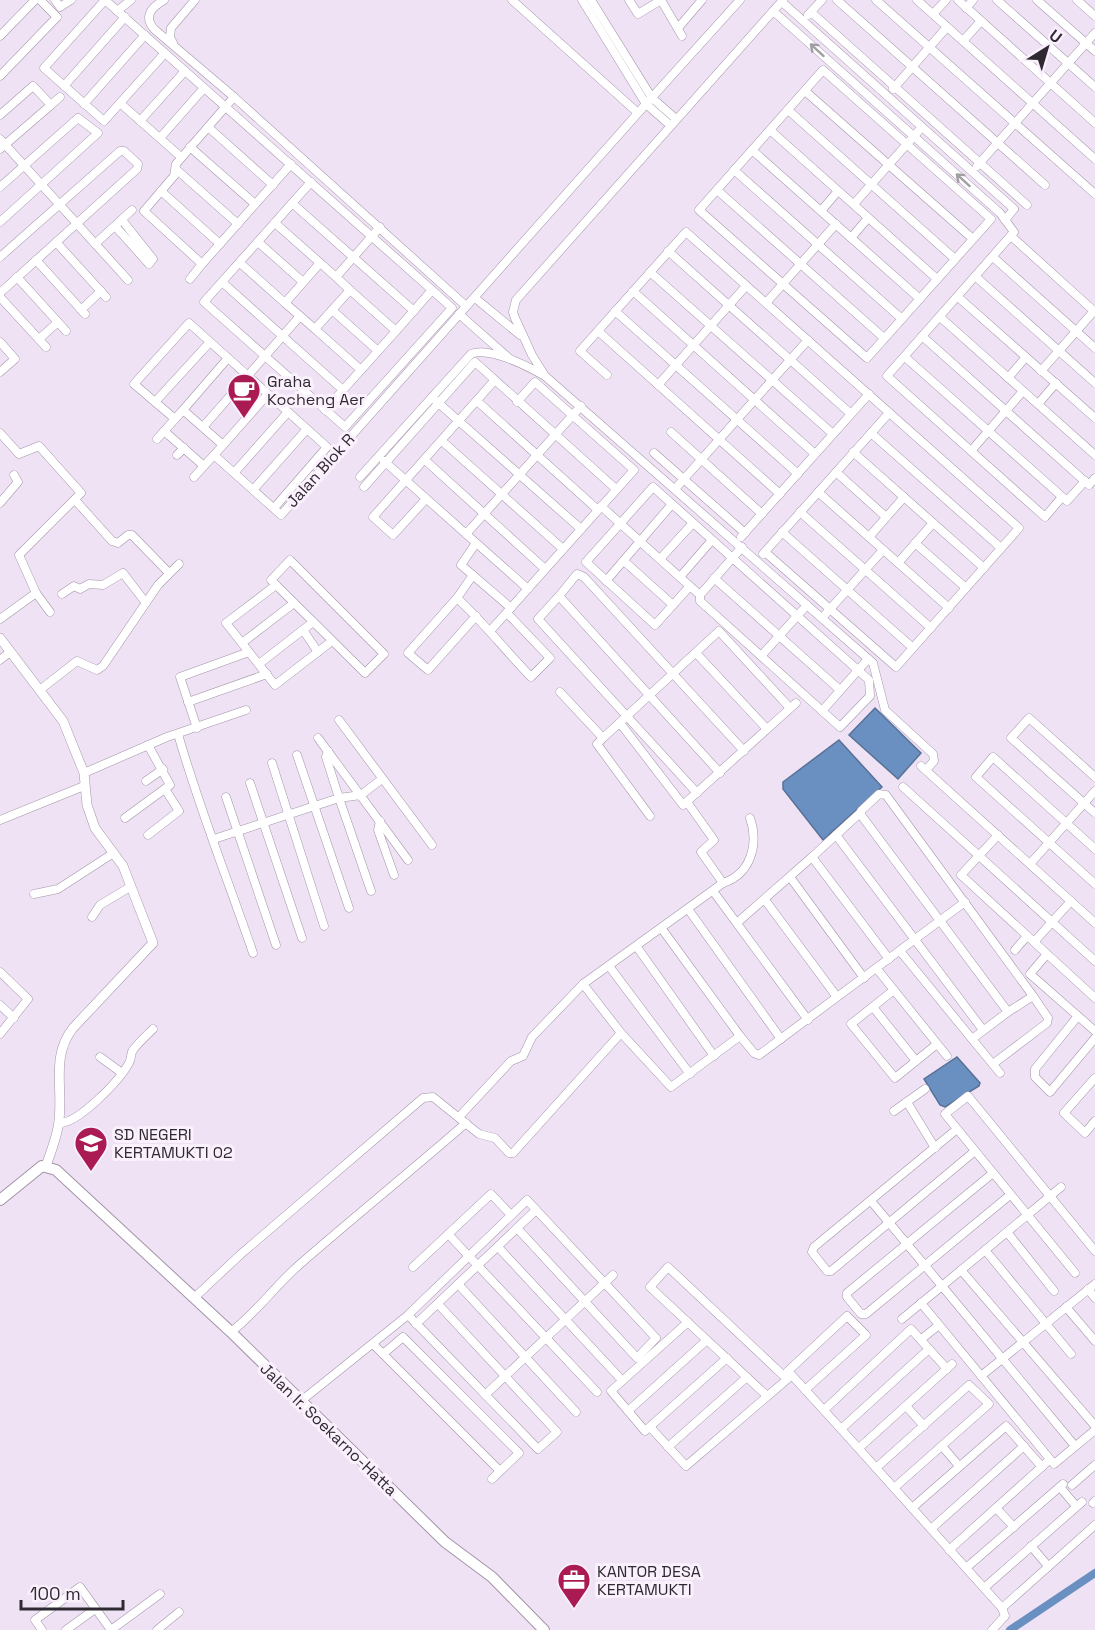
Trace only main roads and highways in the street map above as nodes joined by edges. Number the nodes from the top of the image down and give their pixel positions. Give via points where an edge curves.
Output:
1 (0, 1200) edge
2 (544, 1630) edge

1 - 2 main road, Jalan Ir. Soekarno-Hatta via 38,1169 46,1166 56,1170 231,1332 445,1542 492,1576

